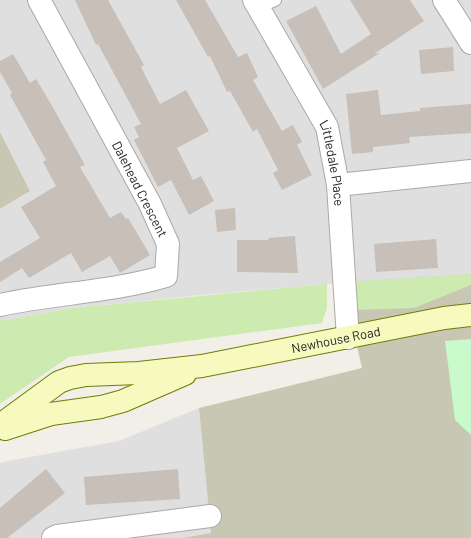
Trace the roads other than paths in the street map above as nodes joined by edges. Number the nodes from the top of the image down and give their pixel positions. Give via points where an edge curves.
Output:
1 (39, 0) edge
2 (444, 0) edge
3 (262, 2) edge
4 (471, 42) edge
5 (471, 171) edge
6 (338, 184) junction
7 (0, 305) edge
8 (471, 315) edge
9 (348, 338) junction
10 (202, 366) junction
11 (0, 425) edge
12 (0, 431) edge
13 (210, 516) dead end
14 (53, 538) edge

1 - 7 street, Dalehead Crescent via 150,204 168,244 166,276 141,283 36,297
2 - 4 street
3 - 6 street, Littledale Place via 327,127
5 - 6 street
6 - 9 street, Littledale Place
8 - 9 street, Newhouse Road via 444,318
9 - 10 street, Newhouse Road
10 - 11 street, Newhouse Road via 70,378 59,382
10 - 12 street, Newhouse Road via 123,401 51,414
13 - 14 street

